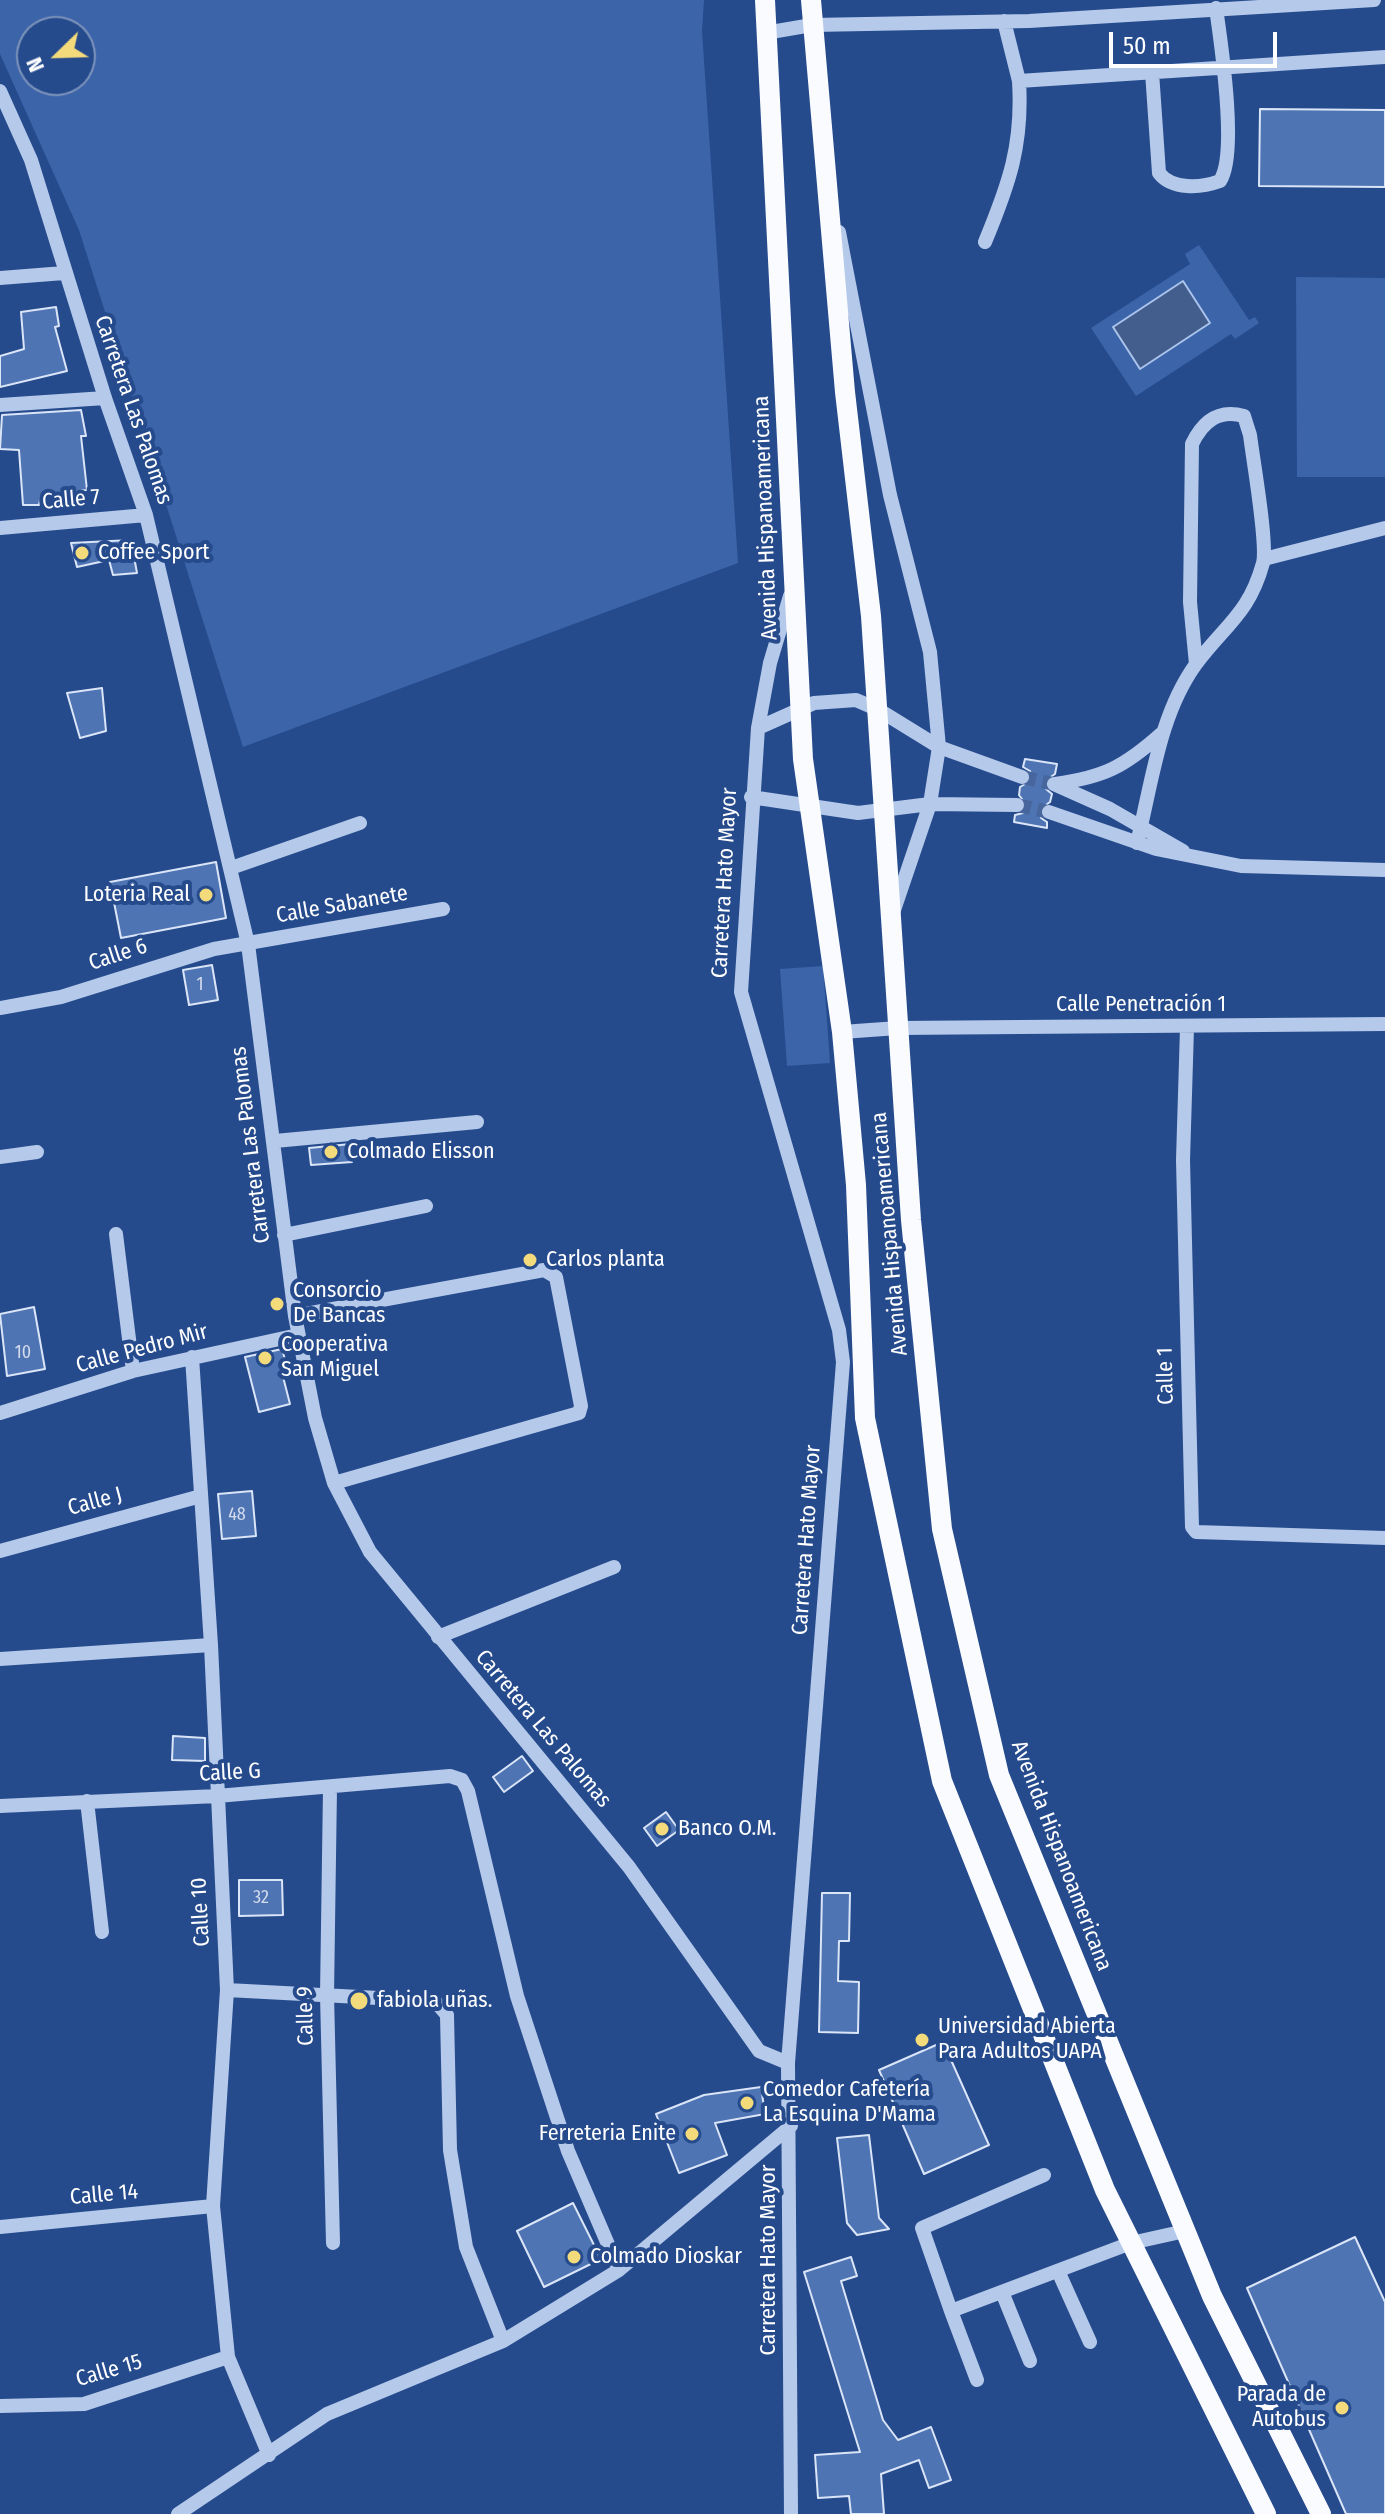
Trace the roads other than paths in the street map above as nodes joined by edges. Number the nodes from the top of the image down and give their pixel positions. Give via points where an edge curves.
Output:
1 (765, 0) edge
2 (811, 0) edge
3 (1374, 0) edge
4 (1216, 8) junction
5 (1004, 21) junction
6 (812, 25) junction
7 (765, 33) junction
8 (1385, 57) edge
9 (1225, 68) junction
10 (1152, 72) junction
11 (1019, 81) junction
12 (0, 91) edge
13 (825, 153) junction
14 (985, 242) dead end
15 (64, 273) junction
16 (0, 278) edge
17 (105, 398) junction
18 (0, 405) edge
19 (146, 515) junction
20 (0, 528) edge
21 (1385, 528) edge
22 (1264, 559) junction
23 (793, 587) junction
24 (1196, 664) junction
25 (799, 708) junction
26 (879, 710) junction
27 (758, 728) junction
28 (1161, 734) junction
29 (939, 747) junction
30 (1022, 777) tunnel mouth
31 (751, 797) junction
32 (930, 804) junction
33 (1017, 805) tunnel mouth
34 (808, 808) junction
35 (887, 812) junction
36 (1049, 812) tunnel mouth
37 (360, 823) dead end
38 (1141, 826) junction
39 (1137, 843) junction
40 (1194, 857) junction
41 (231, 868) junction
42 (1385, 870) edge
43 (443, 909) dead end
44 (891, 918) junction
45 (248, 944) junction
46 (0, 1008) edge
47 (1385, 1024) edge
48 (898, 1028) junction
49 (1187, 1028) junction
50 (842, 1032) junction
51 (477, 1122) dead end
52 (275, 1141) junction
53 (37, 1152) dead end
54 (0, 1157) edge
55 (426, 1206) dead end
56 (116, 1234) dead end
57 (284, 1235) junction
58 (295, 1316) junction
59 (298, 1335) junction
60 (192, 1357) junction
61 (133, 1371) junction
62 (0, 1413) edge
63 (334, 1483) junction
64 (201, 1496) junction
65 (1385, 1538) edge
66 (0, 1551) edge
67 (614, 1567) dead end
68 (438, 1637) junction
69 (211, 1645) junction
70 (0, 1659) edge
71 (330, 1788) junction
72 (217, 1796) junction
73 (87, 1801) junction
74 (0, 1806) edge
75 (102, 1932) dead end
76 (227, 1990) junction
77 (327, 1995) junction
78 (788, 2063) junction
79 (791, 2126) junction
80 (1044, 2175) dead end
81 (213, 2206) junction
82 (0, 2227) edge
83 (1185, 2231) junction
84 (333, 2243) dead end
85 (1131, 2243) junction
86 (619, 2270) junction
87 (1058, 2271) junction
88 (1002, 2292) junction
89 (951, 2311) junction
90 (503, 2341) junction
91 (1090, 2342) dead end
92 (228, 2357) junction
93 (1030, 2361) dead end
94 (977, 2380) dead end
95 (0, 2406) edge
96 (269, 2455) junction
97 (178, 2514) edge
98 (791, 2514) edge
99 (1266, 2514) edge
100 (1321, 2514) edge

1 - 7 main road, Avenida Hispanoamericana
2 - 6 main road, Avenida Hispanoamericana
3 - 4 street
4 - 5 street
4 - 9 street
5 - 6 street
5 - 11 street
6 - 7 street
6 - 13 main road, Avenida Hispanoamericana
7 - 23 main road, Avenida Hispanoamericana
8 - 9 street
9 - 10 street
9 - 10 street via 1226,171 1220,181 1198,186 1164,180 1157,166
10 - 11 street
11 - 14 street via 1021,123 1015,163
12 - 15 street, Carretera Las Palomas via 31,160
13 - 26 main road, Avenida Hispanoamericana
13 - 29 street via 890,495 930,652
15 - 16 street
15 - 17 street, Carretera Las Palomas
17 - 18 street
17 - 19 street, Carretera Las Palomas
19 - 20 street, Calle 7
19 - 41 street, Carretera Las Palomas
21 - 22 street
22 - 24 street via 1249,601
22 - 24 street via 1250,435 1244,416 1231,412 1212,418 1192,444 1190,602
23 - 25 main road, Avenida Hispanoamericana
23 - 27 street, Carretera Hato Mayor via 770,663
24 - 28 street
25 - 26 street via 833,699 856,700
25 - 27 street
25 - 34 main road, Avenida Hispanoamericana
26 - 29 street
26 - 35 main road, Avenida Hispanoamericana
27 - 31 street, Carretera Hato Mayor
28 - 38 street
28 - 38 street via 1120,768 1054,784
29 - 30 street
29 - 32 street
31 - 34 street
31 - 78 street, Carretera Hato Mayor via 741,992 839,1330 843,1362
32 - 33 street
32 - 35 street
32 - 44 street
34 - 35 street
34 - 50 main road, Avenida Hispanoamericana
35 - 44 main road, Avenida Hispanoamericana
36 - 39 street
37 - 41 street
38 - 39 street
38 - 40 street
39 - 40 street
40 - 42 street via 1241,866
41 - 45 street, Carretera Las Palomas
43 - 45 street, Calle Sabanete
44 - 48 main road, Avenida Hispanoamericana
45 - 46 street, Calle 6 via 61,997
45 - 52 street, Carretera Las Palomas
47 - 49 street, Calle Penetración 1
48 - 49 street, Calle Penetración 1
48 - 50 street
48 - 83 main road, Avenida Hispanoamericana via 942,1529 996,1761
49 - 65 street, Calle 1 via 1183,1160 1192,1527 1196,1532
50 - 85 main road, Avenida Hispanoamericana via 856,1185 865,1418 942,1781
51 - 52 street
52 - 57 street, Carretera Las Palomas
53 - 54 street
55 - 57 street
56 - 61 street
57 - 58 street, Carretera Las Palomas
58 - 59 street, Carretera Las Palomas
58 - 63 street via 544,1270 556,1277 579,1413
59 - 60 street, Calle Pedro Mir
59 - 63 street, Carretera Las Palomas
60 - 61 street, Calle Pedro Mir
60 - 64 street, Calle 10
61 - 62 street, Calle Pedro Mir
63 - 68 street, Carretera Las Palomas via 370,1552
64 - 66 street, Calle J
64 - 69 street, Calle 10
67 - 68 street
68 - 78 street, Carretera Las Palomas via 629,1867 759,2051
69 - 70 street
69 - 72 street, Calle 10
71 - 72 street, Calle G
71 - 77 street, Calle 9
71 - 86 street, Calle G via 450,1776 462,1780 517,1996 568,2151
72 - 73 street, Calle G
72 - 76 street, Calle 10
73 - 74 street, Calle G
73 - 75 street
76 - 77 street
76 - 81 street, Calle 10
77 - 84 street, Calle 9
77 - 90 street via 435,2001 447,2015 450,2150 464,2233
78 - 79 street, Carretera Hato Mayor
79 - 86 street
79 - 98 street, Carretera Hato Mayor
80 - 89 street via 922,2228
81 - 82 street, Calle 14
81 - 92 street, Calle 10
83 - 85 street
83 - 100 main road, Avenida Hispanoamericana
85 - 87 street
85 - 99 main road, Avenida Hispanoamericana
86 - 90 street
87 - 88 street
87 - 91 street
88 - 89 street
88 - 93 street
89 - 94 street
90 - 96 street via 327,2414
92 - 95 street, Calle 15 via 84,2404
92 - 96 street, Calle 10
96 - 97 street

